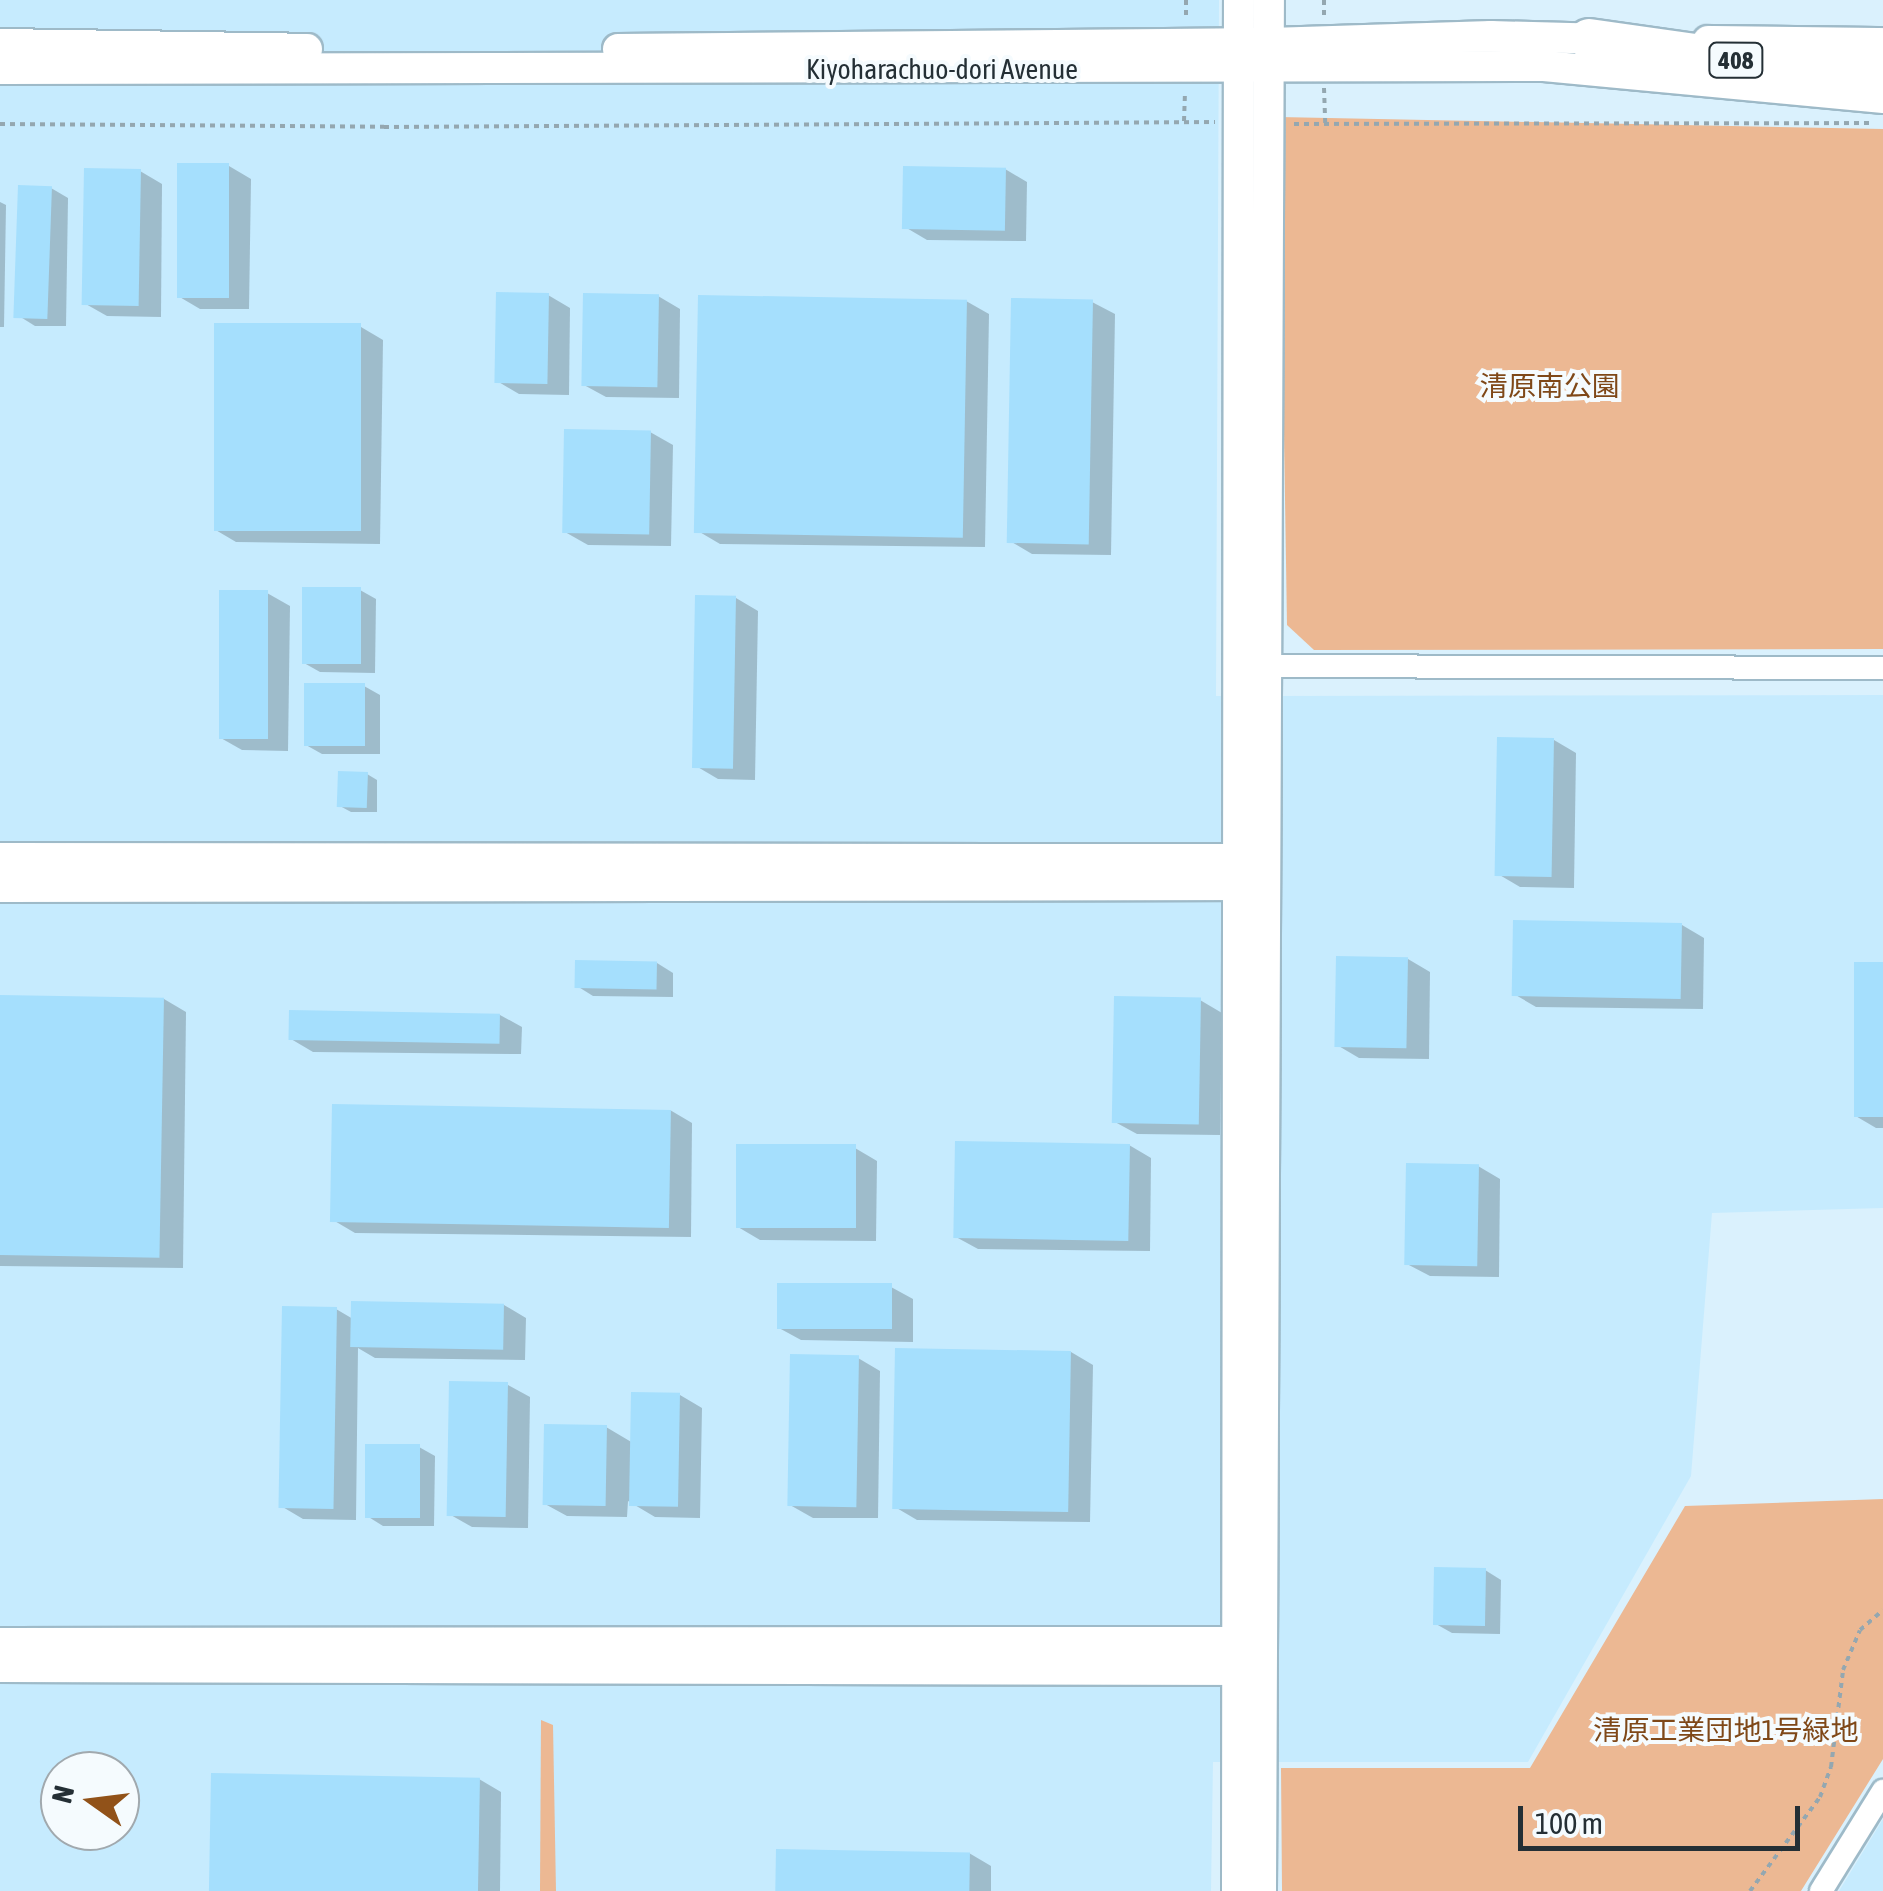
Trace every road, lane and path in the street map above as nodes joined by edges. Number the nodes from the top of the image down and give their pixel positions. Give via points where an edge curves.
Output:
1 (1186, 0) edge
2 (1239, 0) edge
3 (1269, 0) edge
4 (1324, 0) edge
5 (1324, 26) dead end
6 (1186, 28) dead end
7 (1589, 39) junction
8 (1883, 43) edge
9 (0, 44) edge
10 (1254, 55) junction
11 (1883, 68) edge
12 (0, 69) edge
13 (1680, 75) junction
14 (1186, 81) dead end
15 (1324, 83) dead end
16 (1883, 84) edge
17 (1883, 98) edge
18 (1184, 121) junction
19 (1226, 122) dead end
20 (1883, 123) edge
21 (0, 124) edge
22 (1279, 124) dead end
23 (1325, 124) junction
24 (1253, 666) junction
25 (1883, 668) edge
26 (0, 858) edge
27 (1253, 872) junction
28 (0, 887) edge
29 (1883, 1610) edge
30 (0, 1642) edge
31 (1250, 1656) junction
32 (0, 1667) edge
33 (1883, 1791) edge
34 (1237, 1891) edge
35 (1262, 1891) edge
36 (1750, 1891) edge
37 (1821, 1891) edge

1 - 6 path
2 - 10 street
3 - 10 street
4 - 5 path
7 - 8 street, Kiyoharachuo-dori Avenue
7 - 10 street, Kiyoharachuo-dori Avenue via 1491,36
7 - 11 highway, 408 via 1785,67
9 - 10 street, Kiyoharachuo-dori Avenue
10 - 12 street, Kiyoharachuo-dori Avenue
10 - 13 street, Kiyoharachuo-dori Avenue / 408
10 - 24 street
13 - 16 highway, 408
13 - 17 street, Kiyoharachuo-dori Avenue / 408
14 - 18 path
15 - 23 path
18 - 19 path
18 - 21 path
20 - 23 path
22 - 23 path
24 - 25 street
24 - 27 street
26 - 27 street
27 - 28 street
27 - 31 street
29 - 36 path via 1860,1630 1843,1670 1820,1798
30 - 31 street
31 - 32 street
31 - 34 street
31 - 35 street
33 - 37 street

